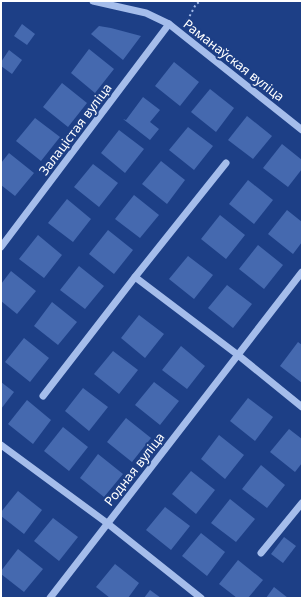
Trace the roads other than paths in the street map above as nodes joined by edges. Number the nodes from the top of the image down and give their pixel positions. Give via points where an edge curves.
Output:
1 (93, 1) edge
2 (169, 24) junction
3 (302, 130) edge
4 (226, 163) dead end
5 (1, 247) edge
6 (302, 272) edge
7 (135, 277) junction
8 (238, 355) junction
9 (43, 396) dead end
10 (302, 407) edge
11 (1, 445) edge
12 (302, 503) edge
13 (108, 523) junction
14 (262, 553) dead end
15 (50, 598) edge
16 (201, 598) edge

1 - 2 street, Раманаўская вуліца via 146,13
2 - 3 street, Раманаўская вуліца
2 - 5 street, Залацістая вуліца
4 - 7 street
6 - 8 street, Родная вуліца
7 - 8 street
7 - 9 street
8 - 10 street
8 - 13 street, Родная вуліца
11 - 13 street
12 - 14 street
13 - 15 street, Родная вуліца
13 - 16 street

